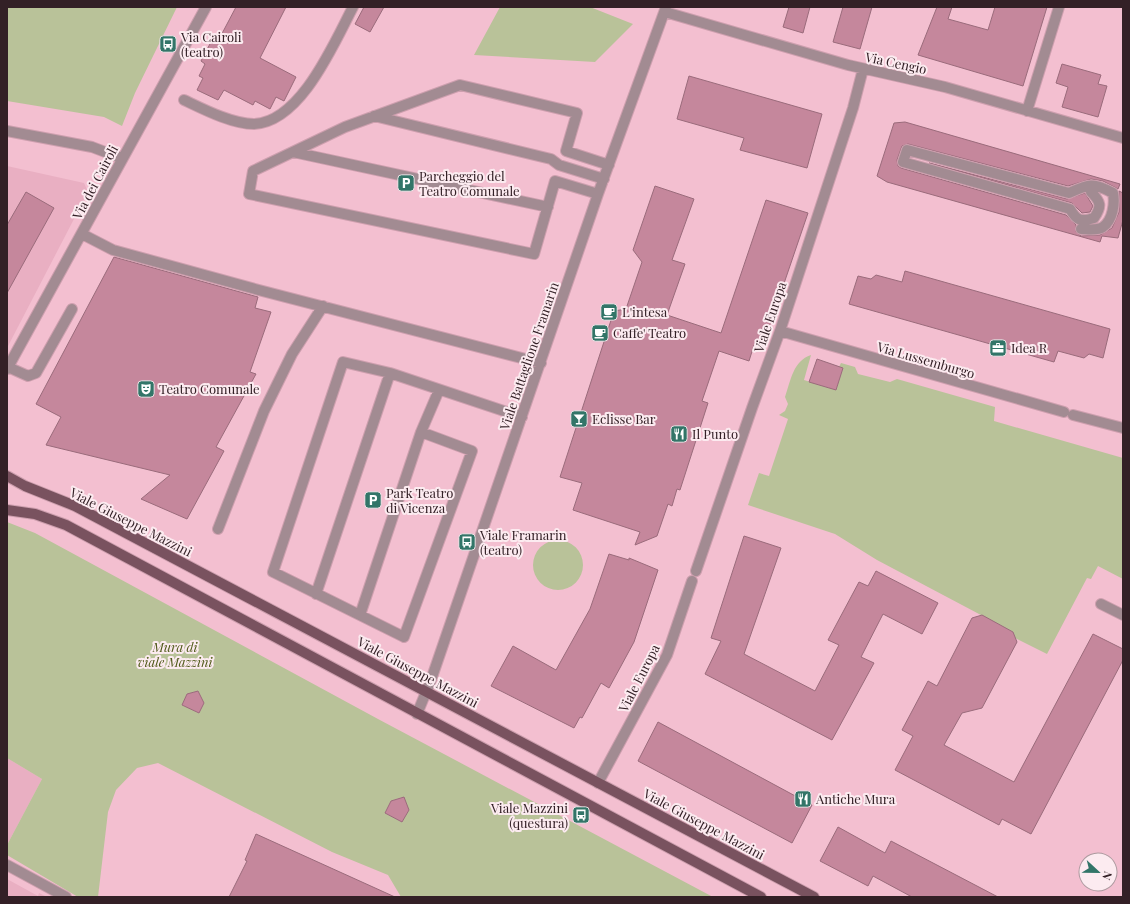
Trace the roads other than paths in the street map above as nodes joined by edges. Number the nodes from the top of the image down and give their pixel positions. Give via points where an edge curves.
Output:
1 (206, 7) edge
2 (353, 7) edge
3 (1060, 7) edge
4 (666, 8) edge
5 (863, 69) junction
6 (184, 100) dead end
7 (1027, 111) junction
8 (374, 116) junction
9 (7, 130) edge
10 (1123, 138) edge
11 (293, 152) junction
12 (121, 158) junction
13 (609, 165) junction
14 (604, 179) junction
15 (1091, 192) dead end
16 (598, 194) junction
17 (548, 207) junction
18 (1081, 228) dead end
19 (82, 234) junction
20 (323, 306) junction
21 (72, 309) dead end
22 (780, 331) junction
23 (541, 363) junction
24 (7, 368) edge
25 (390, 373) junction
26 (439, 390) junction
27 (522, 418) junction
28 (1123, 428) edge
29 (421, 432) junction
30 (7, 476) edge
31 (7, 510) edge
32 (218, 528) dead end
33 (696, 570) dead end
34 (692, 581) dead end
35 (316, 594) junction
36 (1101, 604) dead end
37 (360, 615) junction
38 (1123, 615) edge
39 (426, 691) junction
40 (417, 714) junction
41 (598, 783) junction
42 (7, 865) edge
43 (66, 897) edge
44 (761, 897) edge
45 (814, 897) edge

1 - 12 street, Via dei Cairoli
2 - 6 street via 310,84 284,113 271,121 253,124 238,121
3 - 7 street
4 - 5 street, Via Cengio
4 - 13 street, Viale Battaglione Framarin
5 - 7 street, Via Cengio via 945,87
5 - 22 street, Viale Europa via 853,108
7 - 10 street, Via Cengio
8 - 11 street
8 - 13 street via 460,85 577,113 566,151
8 - 14 street via 551,159 559,165
9 - 12 street via 92,147
11 - 17 street
11 - 17 street via 253,171 249,194 534,254
12 - 19 street, Via dei Cairoli
13 - 14 street, Viale Battaglione Framarin
14 - 16 street, Viale Battaglione Framarin
15 - 18 street via 1098,199 1100,209 1094,218 1085,221 1075,218 1070,209 903,162 907,150 1069,193 1088,184 1113,193 1115,202 1109,221 1102,228
16 - 17 street via 555,181
16 - 23 street, Viale Battaglione Framarin
19 - 20 street via 113,250
19 - 24 street, Via dei Cairoli
20 - 23 street
20 - 32 street via 292,354 264,411
21 - 24 street via 36,373 28,376
22 - 28 street, Via Lussemburgo
22 - 33 street, Viale Europa
23 - 27 street, Viale Battaglione Framarin
25 - 26 street
25 - 35 street
25 - 35 street via 343,362 273,572
26 - 27 street
26 - 29 street
27 - 39 street, Viale Battaglione Framarin
29 - 37 street
29 - 37 street via 472,451 404,637
30 - 39 main road, Viale Giuseppe Mazzini via 75,506
31 - 40 main road via 35,514 66,525
34 - 41 street, Viale Europa via 667,655
35 - 37 street
36 - 38 street
39 - 40 street, Viale Battaglione Framarin
39 - 41 main road, Viale Giuseppe Mazzini
40 - 44 main road
41 - 45 main road, Viale Giuseppe Mazzini
42 - 43 street

